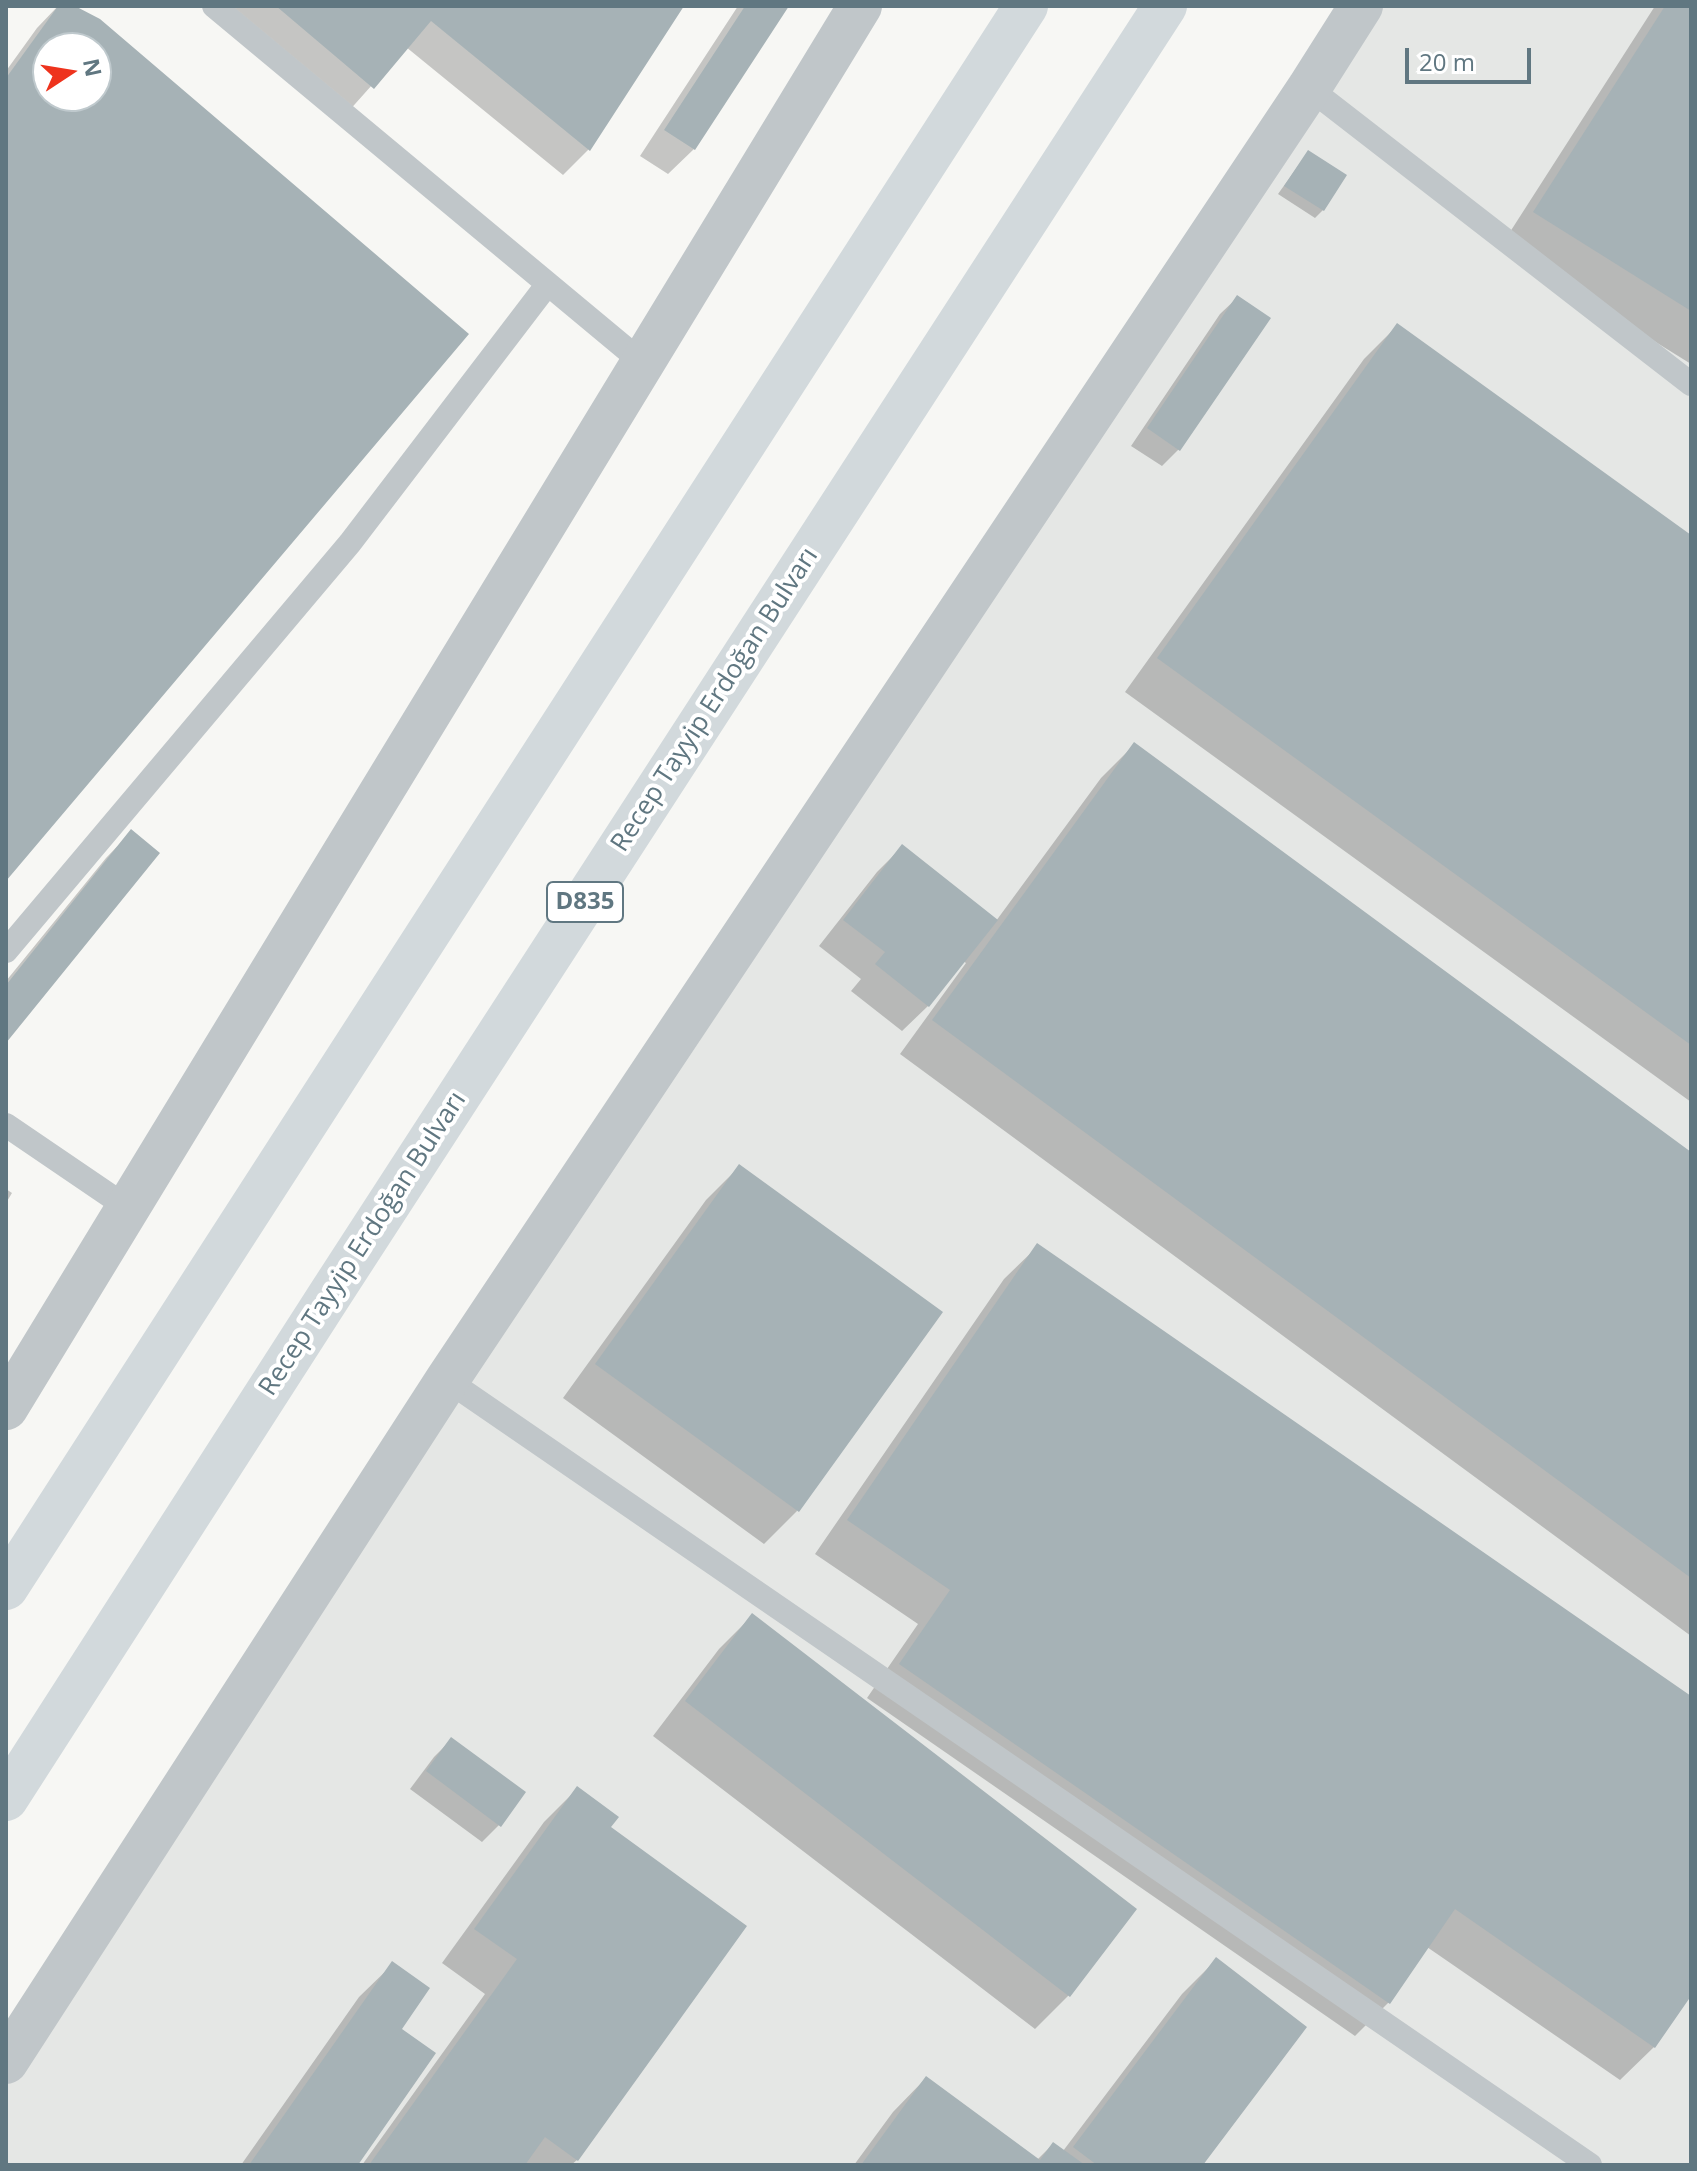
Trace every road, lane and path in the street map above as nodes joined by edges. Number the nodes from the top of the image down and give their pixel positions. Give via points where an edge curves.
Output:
1 (214, 6) edge
2 (860, 6) edge
3 (1026, 6) edge
4 (1165, 6) edge
5 (1361, 6) edge
6 (1309, 88) junction
7 (547, 285) junction
8 (643, 363) junction
9 (1691, 384) edge
10 (6, 951) edge
11 (6, 1125) edge
12 (128, 1208) junction
13 (447, 1380) junction
14 (6, 1408) edge
15 (6, 1588) edge
16 (6, 1799) edge
17 (6, 2062) edge
18 (1590, 2165) edge

1 - 7 lane
2 - 8 street
3 - 15 highway
4 - 16 highway, Recep Tayyip Erdoğan Bulvarı / D835
5 - 6 street
6 - 9 lane
6 - 13 street
7 - 8 lane
7 - 10 lane via 350,543
8 - 12 street
11 - 12 lane
12 - 14 street
13 - 17 street
13 - 18 lane

